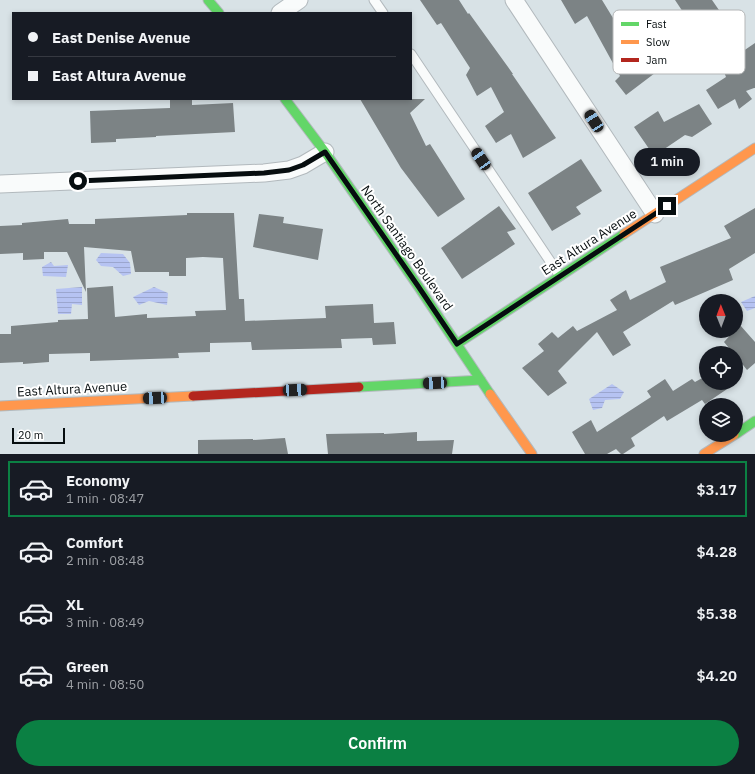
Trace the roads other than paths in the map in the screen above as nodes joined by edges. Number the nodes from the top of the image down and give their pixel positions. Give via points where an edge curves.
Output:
1 (208, 0) edge
2 (299, 0) edge
3 (374, 0) edge
4 (514, 0) edge
5 (218, 12) edge
6 (281, 12) edge
7 (382, 12) edge
8 (412, 55) edge
9 (286, 100) edge
10 (755, 148) edge
11 (325, 152) junction
12 (0, 184) edge
13 (655, 214) junction
14 (560, 276) junction
15 (457, 344) junction
16 (481, 380) junction
17 (0, 406) edge
18 (755, 421) edge
19 (743, 429) edge
20 (723, 442) edge
21 (532, 454) edge
22 (704, 454) edge

1 - 5 street
2 - 6 street
3 - 7 lane
4 - 13 street
8 - 14 lane
9 - 11 street, North Santiago Boulevard
10 - 13 street, East Altura Avenue
11 - 12 street via 289,170 264,173
11 - 15 street, North Santiago Boulevard
13 - 14 street, East Altura Avenue
14 - 15 street, East Altura Avenue
15 - 16 street, North Santiago Boulevard
16 - 17 street, East Altura Avenue
16 - 21 street, North Santiago Boulevard
18 - 19 street
20 - 22 street

